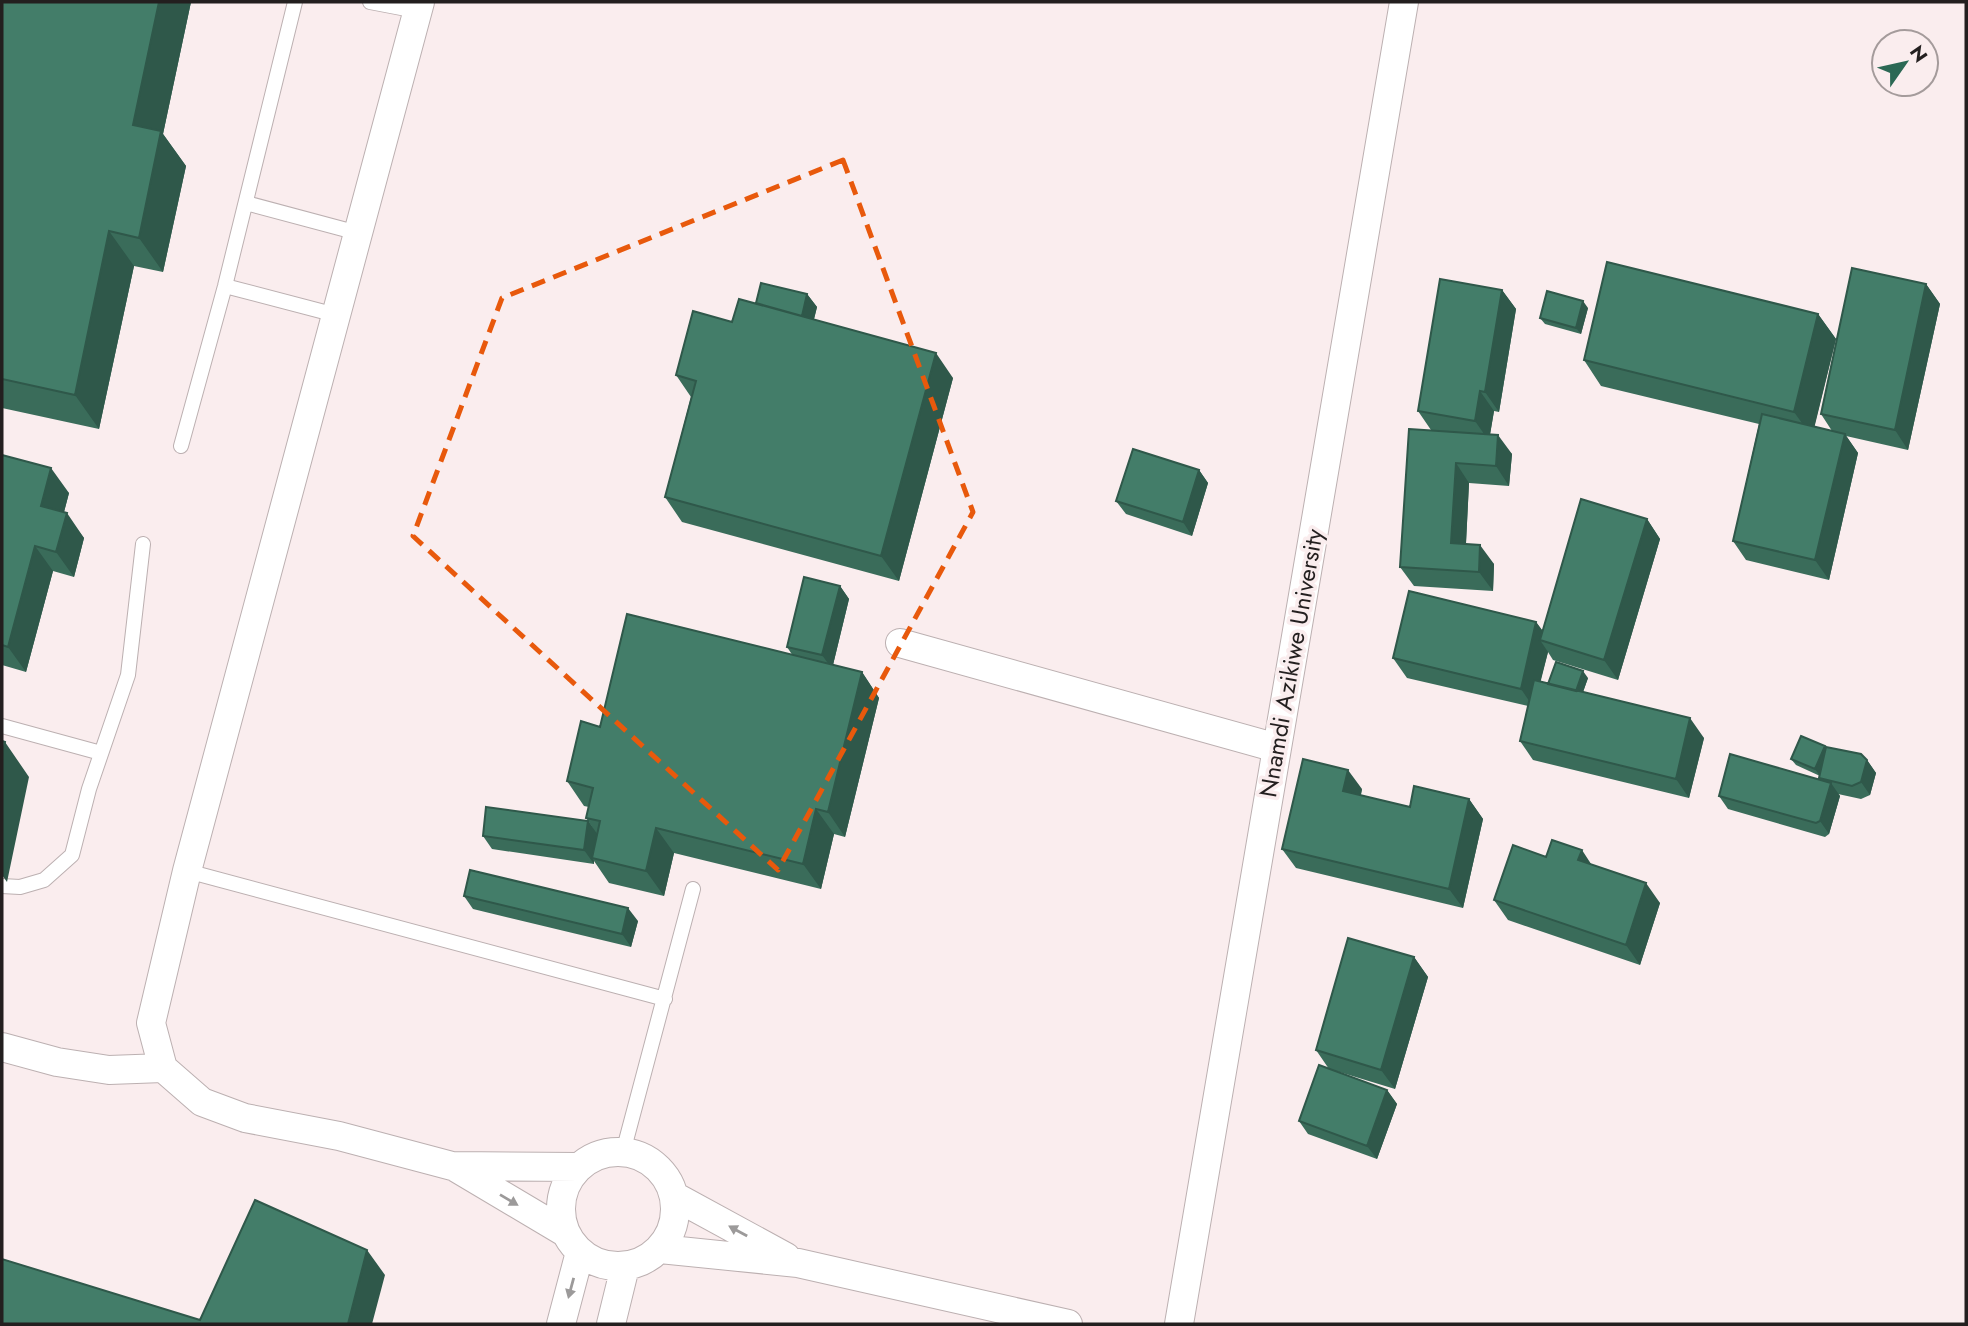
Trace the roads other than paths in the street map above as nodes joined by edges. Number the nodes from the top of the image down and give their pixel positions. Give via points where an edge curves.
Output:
1 (295, 2) edge
2 (370, 2) edge
3 (1404, 2) edge
4 (418, 7) edge
5 (246, 203) junction
6 (358, 233) junction
7 (225, 286) junction
8 (336, 315) junction
9 (181, 446) dead end
10 (143, 544) dead end
11 (900, 643) dead end
12 (2, 726) edge
13 (1277, 748) junction
14 (101, 753) junction
15 (187, 871) junction
16 (2, 886) edge
17 (693, 889) dead end
18 (665, 999) junction
19 (2, 1047) edge
20 (163, 1068) junction
21 (622, 1152) junction
22 (452, 1166) junction
23 (579, 1167) junction
24 (674, 1196) junction
25 (573, 1243) junction
26 (660, 1249) junction
27 (797, 1263) junction
28 (625, 1267) junction
29 (561, 1324) edge
30 (611, 1324) edge
31 (1068, 1324) edge
32 (1179, 1324) edge

1 - 5 lane
2 - 4 lane
3 - 13 street, Nnamdi Azikiwe University
4 - 6 street
5 - 6 lane
5 - 7 lane
6 - 8 street
7 - 8 lane
7 - 9 lane
8 - 15 street
10 - 14 lane via 128,675
11 - 13 street
12 - 14 lane
13 - 32 street, Nnamdi Azikiwe University
14 - 16 lane via 72,855 44,880 20,887
15 - 18 lane
15 - 20 street via 151,1023
17 - 18 lane
18 - 21 lane
19 - 20 street via 109,1070
20 - 22 street via 202,1102 245,1118 339,1136
21 - 23 street via 599,1155
21 - 24 street via 645,1159 663,1174
22 - 23 street
22 -> 25 street
23 - 25 street via 565,1186 560,1210
24 - 26 street via 674,1224
27 -> 24 street
25 - 28 street via 601,1264
25 -> 29 street
26 - 27 street
26 - 28 street
27 - 31 street
28 - 30 street

